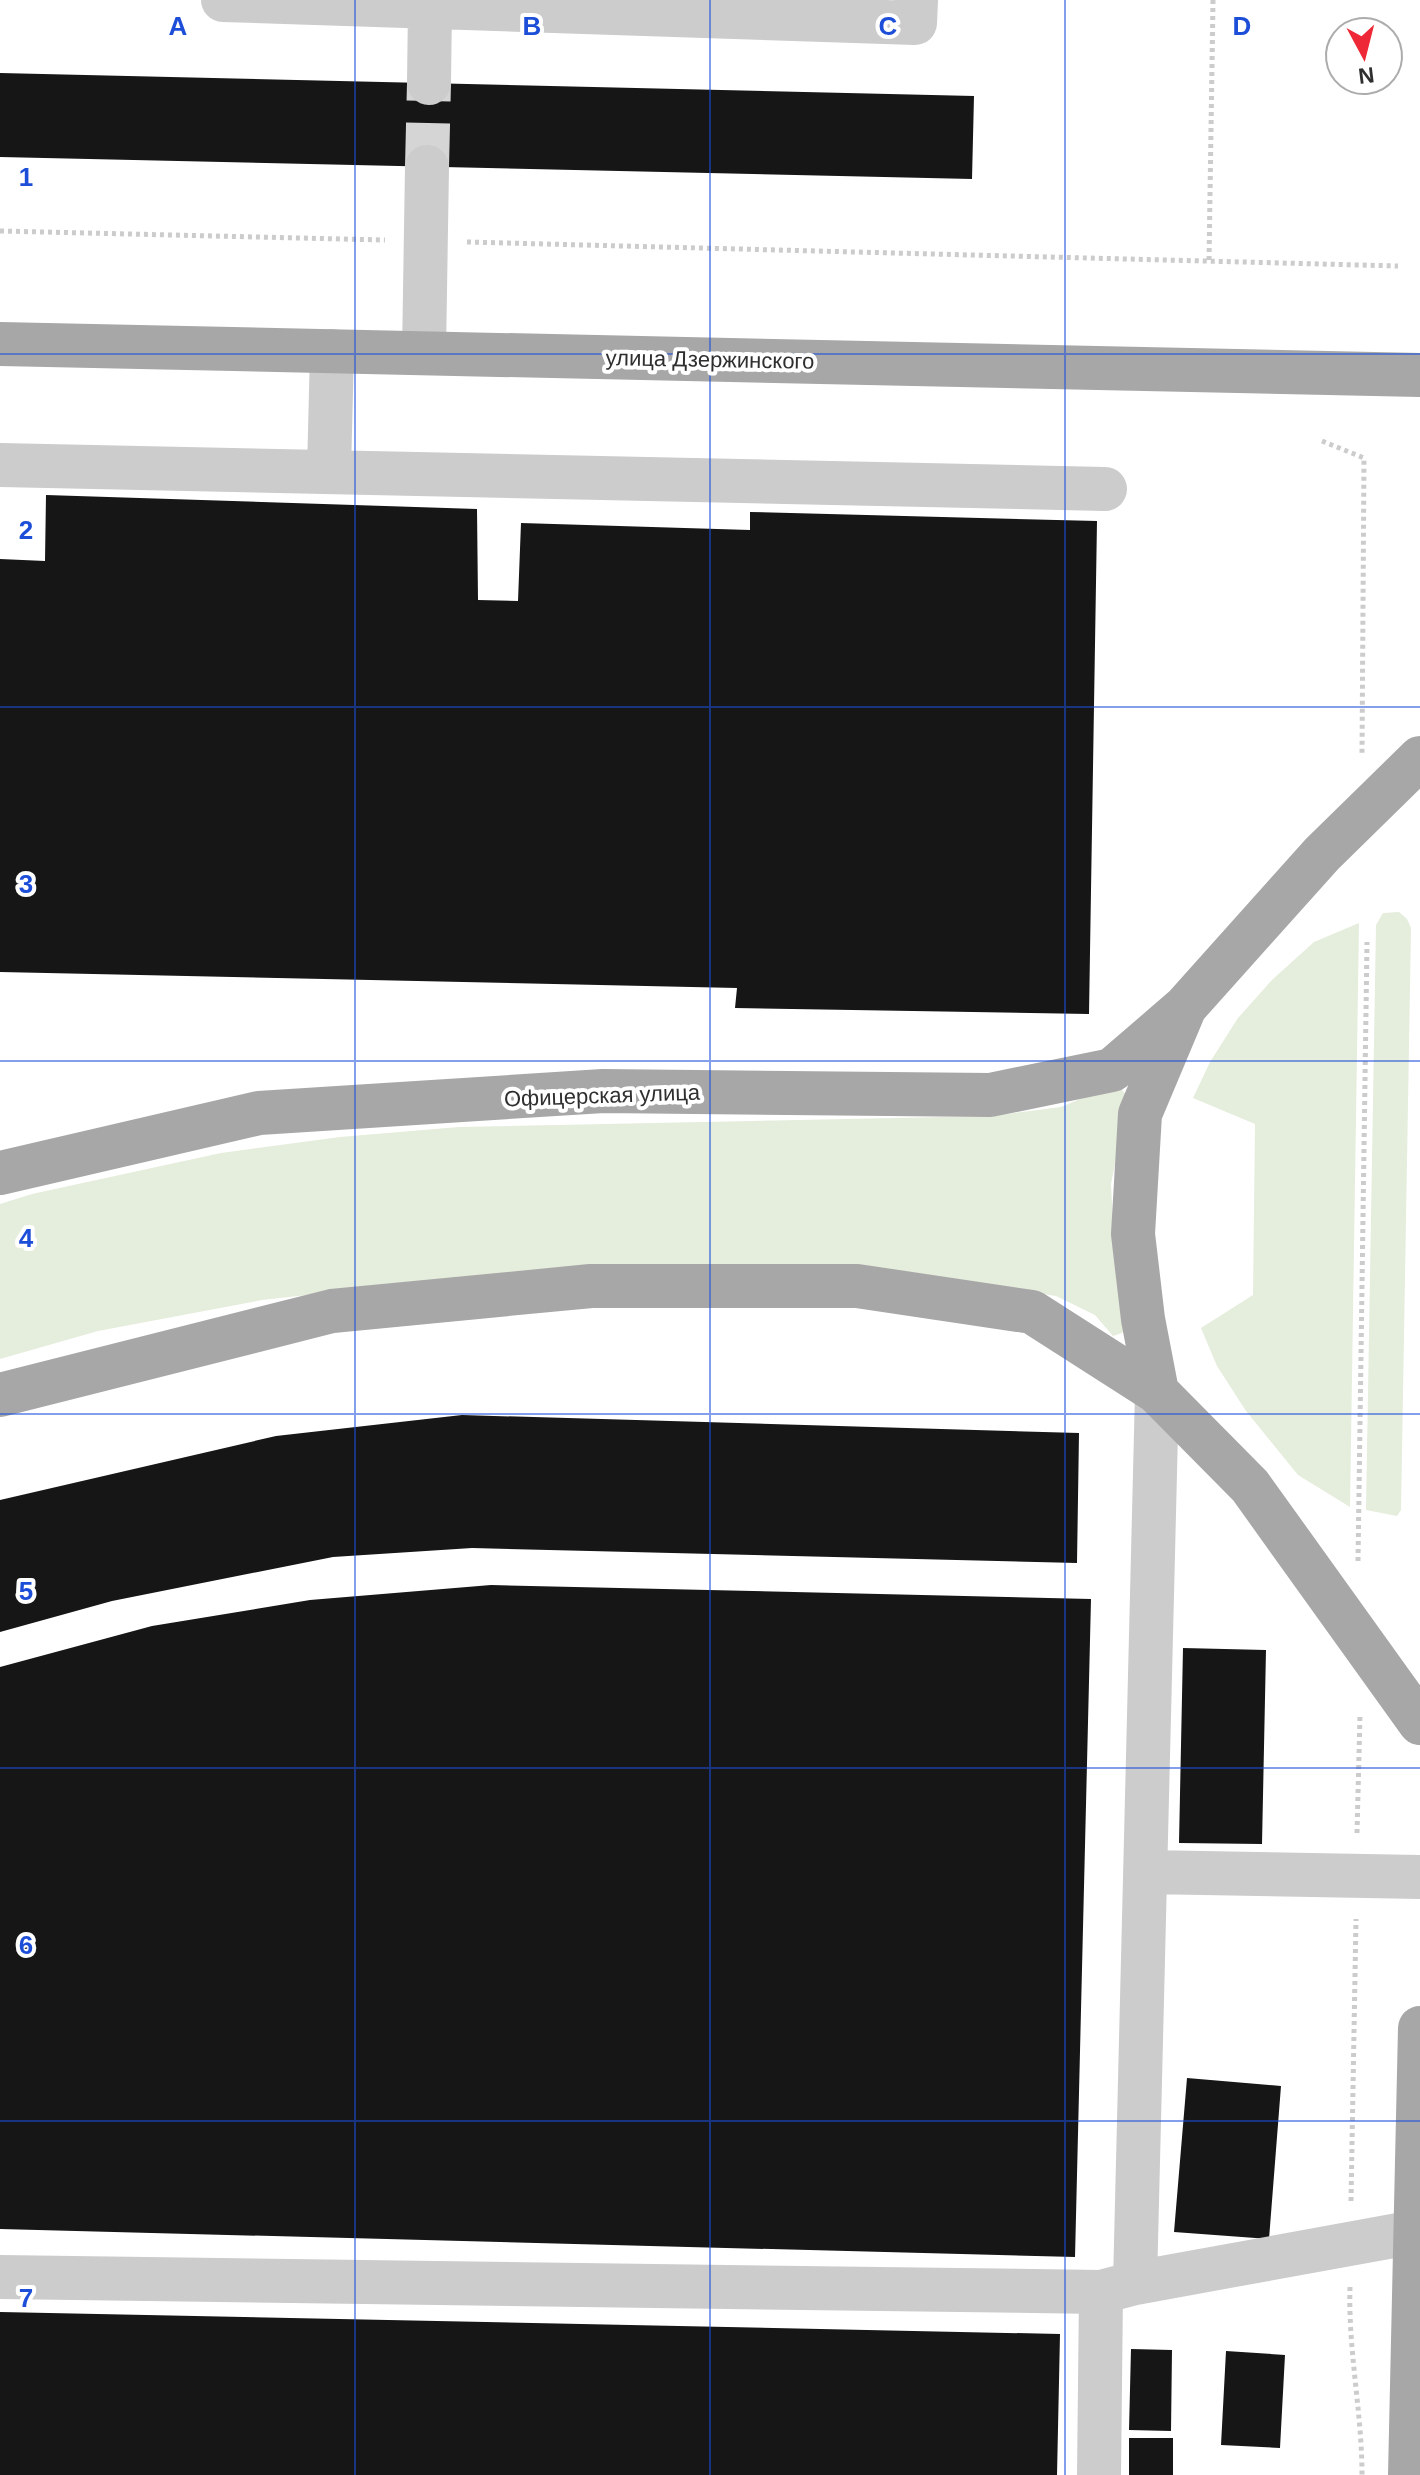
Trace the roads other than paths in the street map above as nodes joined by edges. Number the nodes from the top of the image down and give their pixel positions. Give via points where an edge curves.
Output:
1 (223, 0) edge
2 (916, 0) edge
3 (430, 6) junction
4 (429, 83) tunnel mouth
5 (427, 167) tunnel mouth
6 (0, 344) edge
7 (332, 351) junction
8 (424, 353) junction
9 (1420, 375) edge
10 (0, 465) edge
11 (329, 471) junction
12 (1105, 489) dead end
13 (1420, 758) edge
14 (1185, 1007) junction
15 (0, 1173) edge
16 (1157, 1392) junction
17 (0, 1395) edge
18 (1420, 1723) edge
19 (1147, 1872) junction
20 (1420, 1877) edge
21 (1420, 2028) edge
22 (1415, 2232) junction
23 (0, 2277) edge
24 (1118, 2288) junction
25 (1099, 2475) edge
26 (1410, 2475) edge

1 - 3 lane
2 - 3 lane via 915,23
3 - 4 lane
5 - 8 lane
6 - 7 main road, улица Дзержинского
7 - 8 main road, улица Дзержинского
7 - 11 lane
8 - 9 main road, улица Дзержинского
10 - 11 lane
11 - 12 lane
13 - 14 main road via 1322,854
14 - 15 main road, Офицерская улица via 1112,1070 990,1095 603,1091 259,1113
14 - 16 main road via 1140,1114 1133,1234
16 - 17 main road via 1032,1312 857,1286 591,1286 332,1311
16 - 18 main road via 1250,1486
16 - 19 lane
19 - 20 lane
19 - 24 lane
21 - 22 main road
22 - 24 lane
22 - 26 main road
23 - 24 lane
24 - 25 lane

